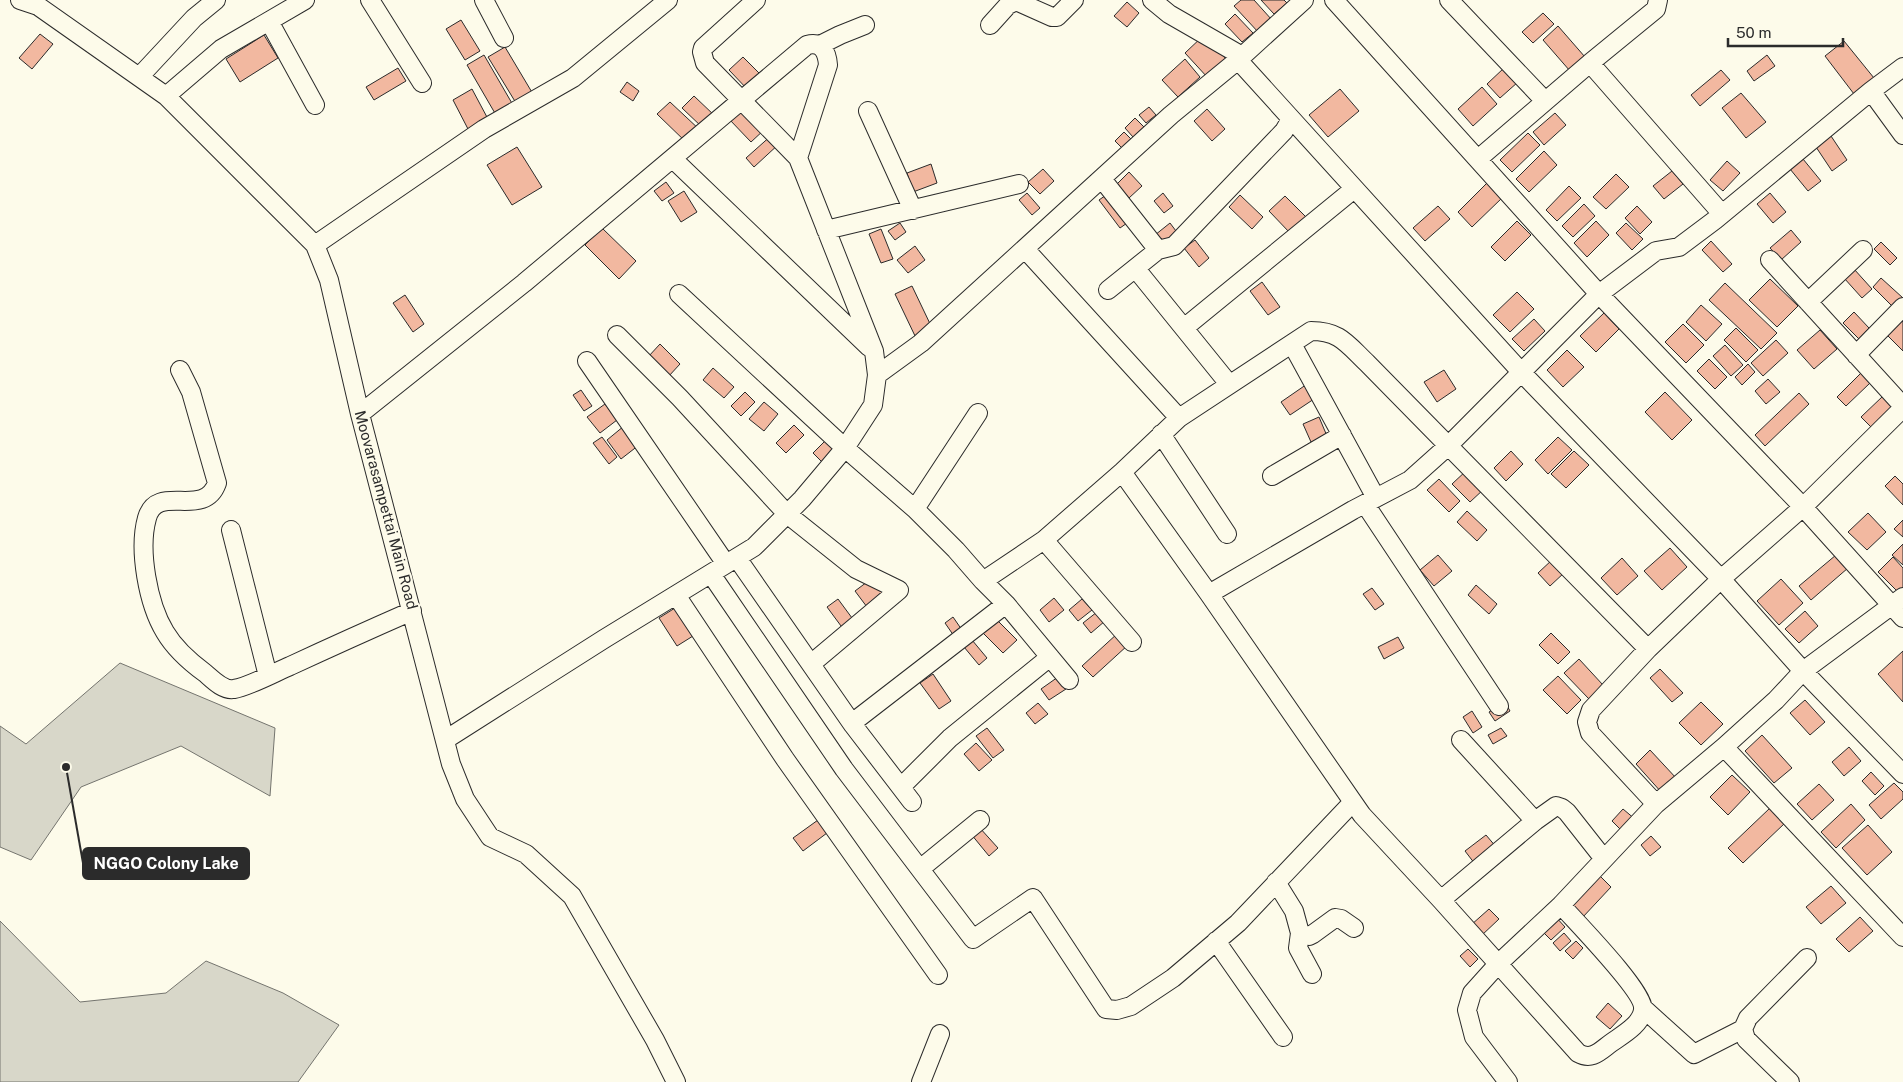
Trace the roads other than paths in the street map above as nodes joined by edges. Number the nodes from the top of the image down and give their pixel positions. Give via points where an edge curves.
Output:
1 (20, 0) edge
2 (216, 0) edge
3 (305, 0) edge
4 (370, 0) edge
5 (484, 0) edge
6 (668, 0) edge
7 (756, 0) edge
8 (1074, 0) edge
9 (1152, 0) edge
10 (1304, 0) edge
11 (1334, 0) edge
12 (1449, 0) edge
13 (1658, 0) edge
14 (42, 3) edge
15 (269, 21) junction
16 (865, 25) dead end
17 (990, 25) dead end
18 (504, 38) dead end
19 (820, 45) junction
20 (1240, 58) junction
21 (1590, 63) junction
22 (1903, 67) edge
23 (140, 76) junction
24 (422, 83) dead end
25 (1871, 91) junction
26 (166, 96) junction
27 (743, 101) junction
28 (1545, 101) junction
29 (315, 105) dead end
30 (868, 110) dead end
31 (1292, 119) junction
32 (1903, 135) edge
33 (798, 158) junction
34 (673, 159) junction
35 (1478, 159) junction
36 (1102, 179) junction
37 (1019, 184) dead end
38 (1354, 189) junction
39 (913, 210) junction
40 (1722, 214) junction
41 (826, 230) junction
42 (315, 245) junction
43 (1025, 249) junction
44 (1158, 250) junction
45 (1863, 250) dead end
46 (1770, 260) dead end
47 (1136, 269) junction
48 (1108, 290) dead end
49 (679, 294) dead end
50 (1599, 294) junction
51 (1808, 302) junction
52 (1903, 307) edge
53 (1184, 328) junction
54 (618, 335) dead end
55 (1292, 344) junction
56 (874, 351) junction
57 (1856, 355) junction
58 (587, 361) dead end
59 (180, 370) dead end
60 (1522, 373) junction
61 (877, 375) junction
62 (1229, 384) junction
63 (1903, 407) edge
64 (978, 413) dead end
65 (360, 414) junction
66 (1179, 418) junction
67 (1161, 434) junction
68 (1342, 435) junction
69 (1448, 446) junction
70 (845, 448) junction
71 (1122, 472) junction
72 (1272, 476) dead end
73 (1371, 501) junction
74 (1803, 507) junction
75 (915, 509) junction
76 (787, 514) junction
77 (231, 530) dead end
78 (1227, 534) dead end
79 (1044, 540) junction
80 (724, 565) junction
81 (1721, 579) junction
82 (983, 582) junction
83 (1209, 594) junction
84 (676, 595) junction
85 (1006, 604) junction
86 (1899, 607) edge
87 (412, 611) junction
88 (1132, 642) dead end
89 (1648, 649) junction
90 (1050, 657) junction
91 (811, 664) junction
92 (1803, 671) junction
93 (268, 676) junction
94 (1069, 680) dead end
95 (1498, 706) dead end
96 (852, 723) junction
97 (445, 740) junction
98 (1461, 740) dead end
99 (1724, 747) junction
100 (1903, 774) edge
101 (900, 787) junction
102 (912, 802) dead end
103 (1353, 802) junction
104 (1656, 804) junction
105 (980, 820) dead end
106 (1535, 821) junction
107 (1604, 860) junction
108 (920, 869) junction
109 (1276, 882) junction
110 (1441, 900) junction
111 (1561, 905) junction
112 (1354, 928) dead end
113 (1300, 933) junction
114 (1903, 937) edge
115 (1216, 941) junction
116 (1807, 958) dead end
117 (1499, 963) junction
118 (1312, 974) dead end
119 (938, 975) dead end
120 (1643, 1008) junction
121 (1743, 1029) junction
122 (940, 1034) dead end
123 (1283, 1037) dead end
124 (676, 1082) edge
125 (921, 1082) edge
126 (1508, 1082) edge
127 (1790, 1082) edge

1 - 14 street, Moovarasampettai Main Road
2 - 23 street via 194,18
3 - 15 street
4 - 24 street
5 - 18 street
6 - 42 street via 573,78 484,129
7 - 27 street via 702,52 705,63
8 - 17 street via 1057,17 1016,1
9 - 20 street
10 - 20 street
11 - 35 street
12 - 28 street
13 - 21 street via 1656,9
14 - 23 street, Moovarasampettai Main Road
15 - 26 street via 221,49
15 - 29 street
16 - 19 street
19 - 27 street via 807,45
19 - 33 street via 827,54 828,65
20 - 31 street
20 - 36 street via 1171,115
21 - 28 street
21 - 40 street
22 - 25 street
23 - 26 street, Moovarasampettai Main Road
25 - 32 street
25 - 40 street
26 - 42 street, Moovarasampettai Main Road
27 - 33 street
27 - 34 street
28 - 35 street
30 - 39 street
31 - 38 street
31 - 44 street via 1174,246
33 - 41 street
34 - 56 street
34 - 65 street
35 - 50 street
36 - 43 street
36 - 44 street
37 - 39 street
38 - 53 street
38 - 60 street
39 - 41 street
40 - 50 street via 1679,248 1656,250
41 - 56 street
42 - 65 street, Moovarasampettai Main Road via 329,280
43 - 61 street via 921,343
43 - 66 street
44 - 47 street
45 - 51 street
46 - 51 street
47 - 48 street
47 - 53 street
49 - 70 street
50 - 60 street
50 - 74 street
51 - 57 street
52 - 57 street
53 - 62 street
54 - 76 street
55 - 62 street
55 - 68 street
55 - 69 street via 1311,331 1326,331 1338,336
56 - 61 street
57 - 63 street
58 - 80 street
59 - 93 street via 191,392 218,483 207,498 160,502 154,506 145,531 149,589 165,632 177,649 213,680 233,689
60 - 69 street
60 - 81 street
61 - 70 street via 872,405
62 - 66 street
63 - 74 street
64 - 75 street
65 - 87 street, Moovarasampettai Main Road
66 - 67 street
67 - 71 street
67 - 78 street
68 - 72 street
68 - 73 street
69 - 73 street via 1410,480
69 - 89 street
70 - 75 street
70 - 76 street
71 - 79 street
71 - 83 street
73 - 83 street
73 - 95 street
74 - 81 street
74 - 86 street
75 - 82 street
76 - 80 street via 754,547
76 - 91 street via 856,569 899,590
77 - 93 street
79 - 82 street
79 - 88 street
80 - 84 street
80 - 91 street
80 - 108 street via 844,769
81 - 89 street
81 - 92 street
82 - 85 street
83 - 103 street
84 - 97 street
84 - 119 street via 784,759
85 - 90 street
85 - 96 street
86 - 92 street
87 - 93 street
87 - 97 street, Moovarasampettai Main Road
89 - 104 street via 1591,710 1587,722 1590,733
90 - 94 street
90 - 101 street via 950,738
91 - 96 street
92 - 99 street
92 - 100 street
96 - 101 street
97 - 124 street, Moovarasampettai Main Road via 465,799 490,837 526,854 572,896
98 - 106 street
99 - 104 street
99 - 114 street
101 - 102 street
103 - 109 street
103 - 110 street via 1362,816
104 - 107 street
105 - 108 street
106 - 107 street via 1556,806 1562,808
106 - 110 street
107 - 111 street
108 - 115 street via 973,939 1033,898 1106,1009 1132,1006 1173,978
109 - 113 street via 1294,911
109 - 115 street
110 - 117 street
111 - 117 street
111 - 120 street via 1632,986
112 - 113 street via 1335,918 1313,934
113 - 118 street via 1298,948
115 - 123 street
116 - 121 street via 1748,1018
117 - 120 street via 1584,1057 1593,1056 1632,1028
117 - 126 street via 1472,993 1467,1010 1474,1037
120 - 121 street via 1694,1054
121 - 127 street via 1746,1039
122 - 125 street

